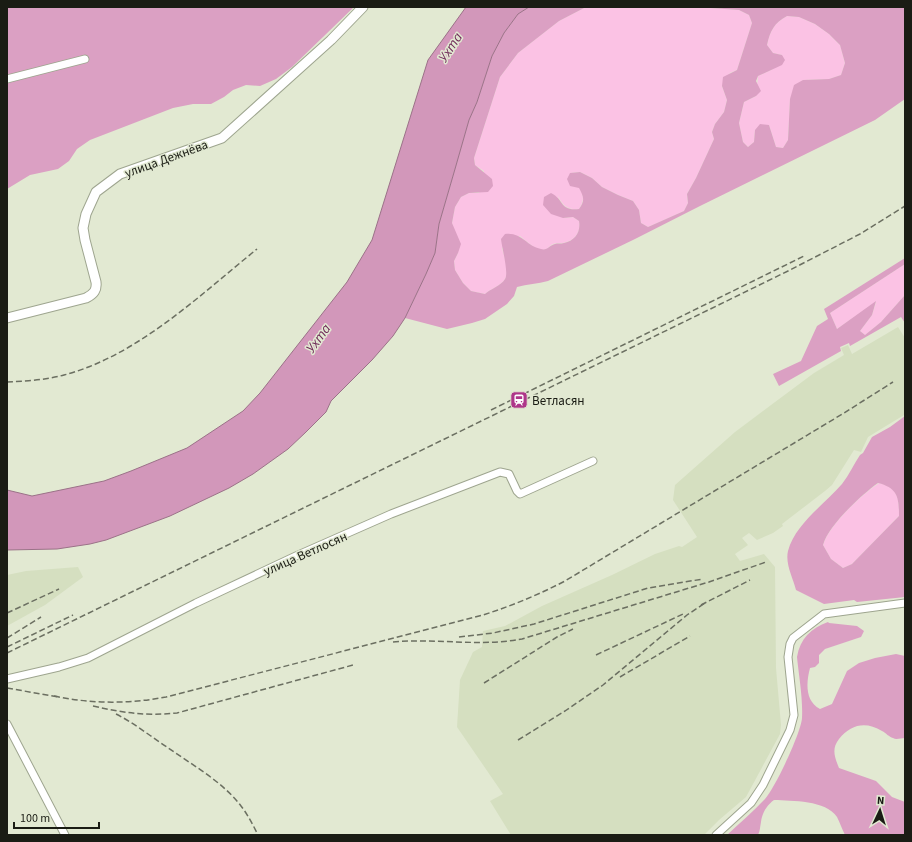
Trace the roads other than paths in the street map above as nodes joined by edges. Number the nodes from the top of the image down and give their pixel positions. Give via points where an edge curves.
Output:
1 (363, 7) edge
2 (85, 59) dead end
3 (7, 79) edge
4 (7, 318) edge
5 (593, 460) dead end
6 (905, 603) edge
7 (7, 679) edge
8 (7, 724) edge
9 (10, 734) edge
10 (65, 835) edge
11 (716, 835) edge

1 - 4 street, улица Дежнёва via 332,40 222,138 120,174 96,192 83,228 96,282 92,295
2 - 3 street
5 - 7 street, улица Ветлосян via 520,494 516,491 509,474 500,472 334,539 88,658 59,668
6 - 11 street via 824,614 793,638 788,657 794,715 790,730 764,785 751,803
8 - 9 street
9 - 10 street

